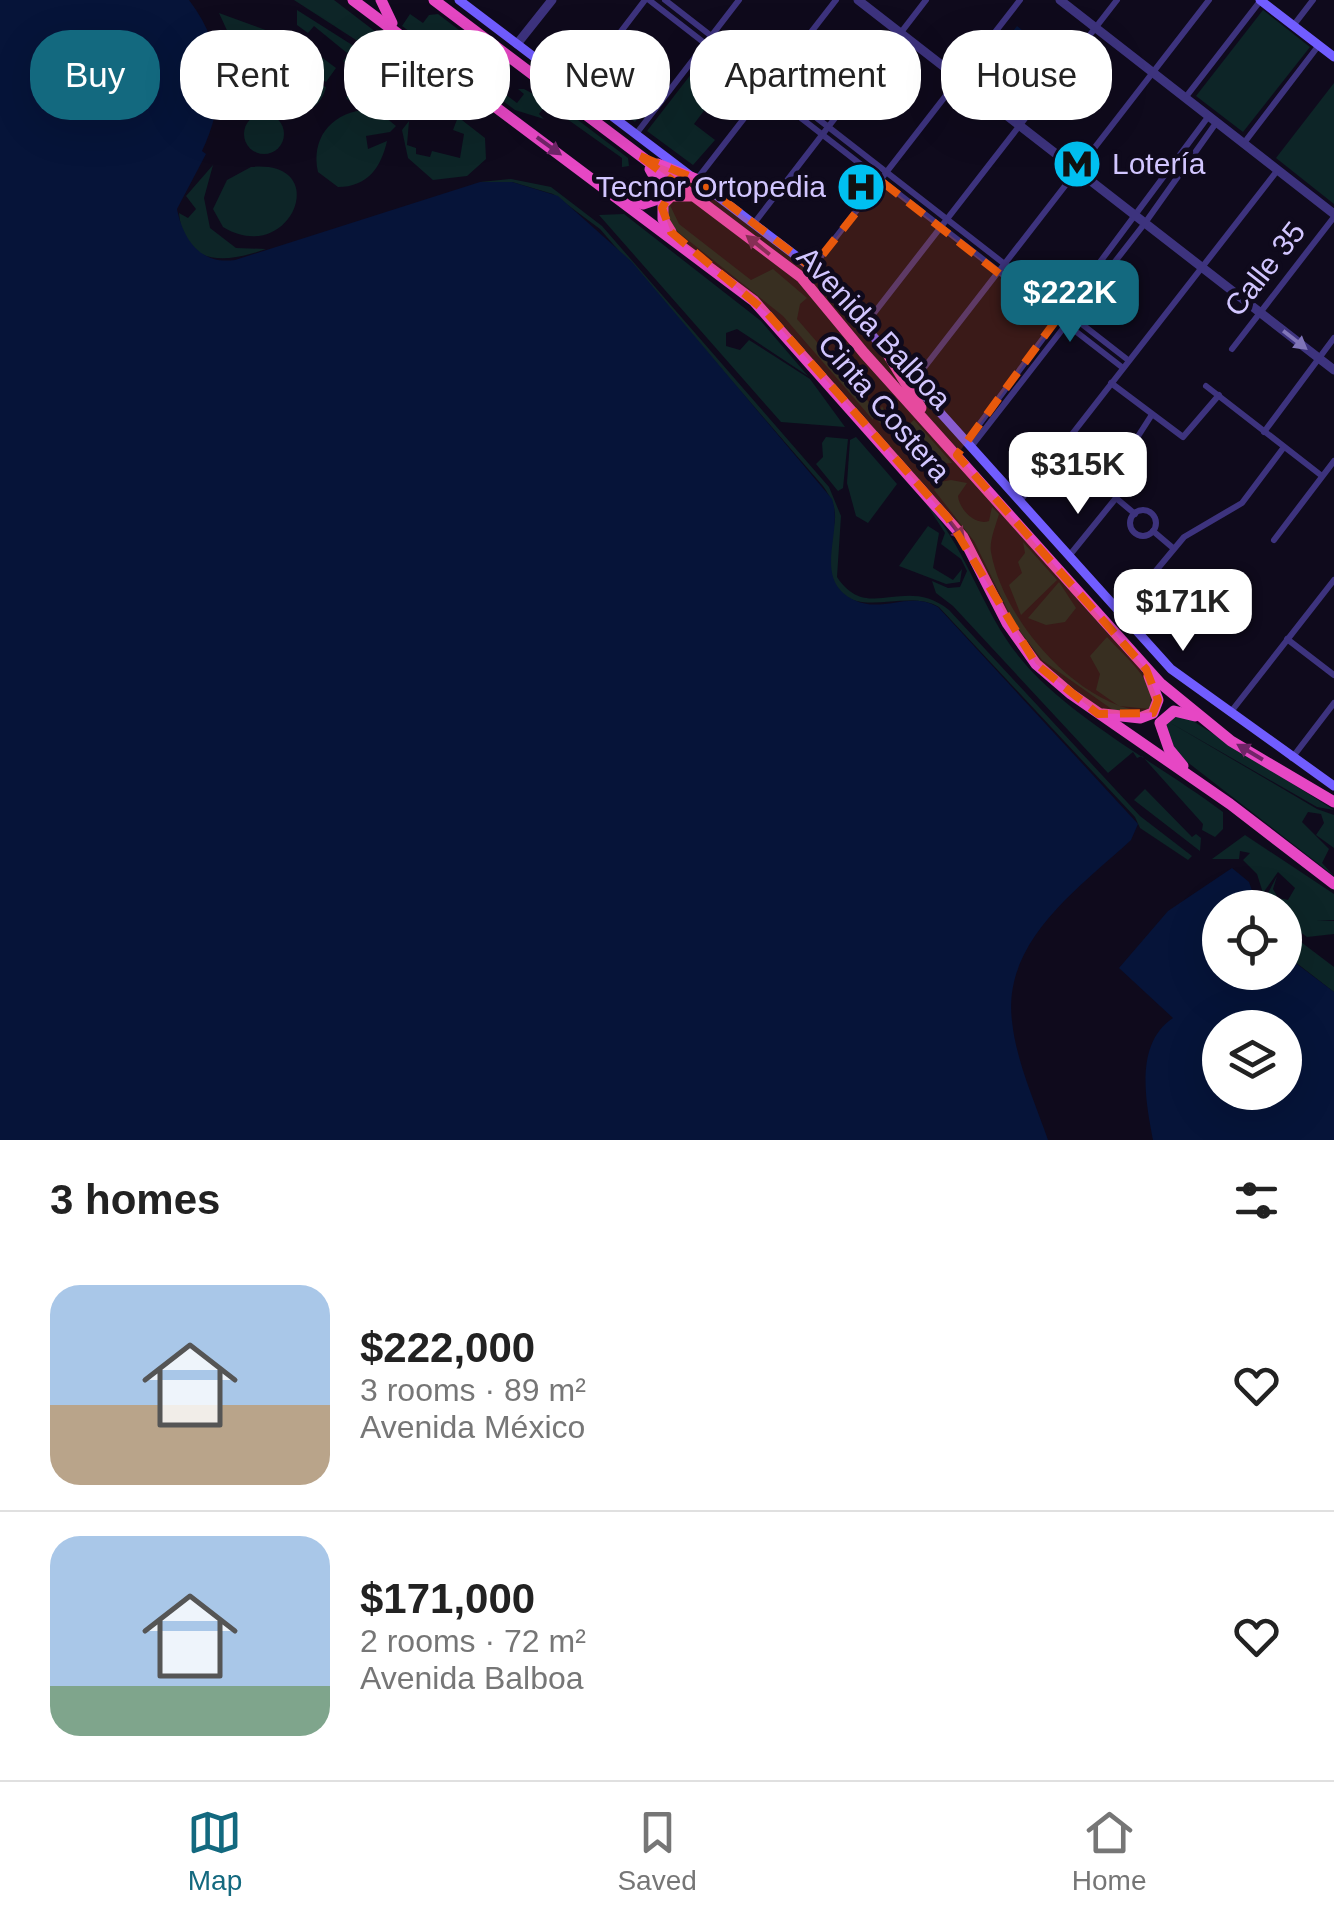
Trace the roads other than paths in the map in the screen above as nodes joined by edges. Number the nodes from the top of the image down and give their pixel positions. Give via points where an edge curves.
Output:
1 (353, 0) edge
2 (381, 0) edge
3 (434, 0) edge
4 (459, 0) edge
5 (552, 0) edge
6 (647, 0) edge
7 (665, 0) edge
8 (738, 0) edge
9 (836, 0) edge
10 (858, 0) edge
11 (926, 0) edge
12 (1020, 0) edge
13 (1060, 0) edge
14 (1117, 0) edge
15 (1210, 0) edge
16 (1260, 0) edge
17 (1313, 0) edge
18 (1293, 26) junction
19 (1096, 27) junction
20 (395, 30) edge
21 (399, 30) edge
22 (623, 30) edge
23 (693, 30) edge
24 (697, 30) edge
25 (716, 30) edge
26 (813, 30) edge
27 (897, 30) edge
28 (903, 30) edge
29 (997, 30) edge
30 (518, 44) junction
31 (1319, 45) junction
32 (921, 48) edge
33 (530, 53) edge
34 (1334, 57) edge
35 (690, 64) edge
36 (941, 64) edge
37 (1152, 72) junction
38 (1185, 98) junction
39 (941, 103) edge
40 (510, 116) edge
41 (618, 120) edge
42 (742, 120) edge
43 (805, 120) edge
44 (821, 120) edge
45 (834, 120) edge
46 (1012, 120) edge
47 (1212, 120) junction
48 (829, 126) junction
49 (1019, 126) junction
50 (636, 134) junction
51 (823, 134) junction
52 (1243, 144) junction
53 (640, 156) junction
54 (1075, 170) junction
55 (1277, 171) junction
56 (888, 172) junction
57 (696, 180) junction
58 (881, 181) junction
59 (617, 196) junction
60 (694, 196) junction
61 (1334, 215) edge
62 (946, 219) junction
63 (1140, 220) junction
64 (754, 222) junction
65 (940, 226) junction
66 (681, 244) junction
67 (1004, 263) junction
68 (1200, 266) junction
69 (812, 268) junction
70 (998, 271) junction
71 (1067, 313) junction
72 (1260, 313) junction
73 (1061, 321) junction
74 (864, 326) junction
75 (1334, 338) edge
76 (1232, 349) dead end
77 (886, 351) junction
78 (1318, 358) junction
79 (1126, 364) junction
80 (1334, 370) edge
81 (914, 382) junction
82 (1111, 383) junction
83 (1206, 386) dead end
84 (1218, 395) junction
85 (1151, 416) junction
86 (934, 428) junction
87 (1264, 432) junction
88 (968, 445) junction
89 (1284, 447) junction
90 (1334, 461) edge
91 (1322, 476) junction
92 (1116, 498) junction
93 (1020, 502) junction
94 (1135, 514) junction
95 (1153, 531) junction
96 (1274, 540) dead end
97 (1173, 548) junction
98 (1068, 558) junction
99 (1334, 580) edge
100 (1119, 615) junction
101 (1287, 639) junction
102 (1146, 669) junction
103 (1334, 675) edge
104 (1334, 703) edge
105 (1098, 714) junction
106 (1229, 715) junction
107 (1199, 718) junction
108 (1292, 758) junction
109 (1196, 780) junction
110 (1334, 786) edge
111 (1334, 802) edge
112 (1334, 884) edge

1 - 20 highway, Cinta Costera
2 - 21 highway
3 - 53 highway, Avenida Balboa
4 - 30 main road, Avenida Balboa
5 - 30 street
6 - 22 street
6 - 23 street
7 - 24 street
8 - 25 street
9 - 26 street
10 - 27 street
11 - 28 street
12 - 29 street
13 - 19 street
14 - 19 street
15 - 37 street
16 - 18 main road
16 - 38 street
17 - 18 street
18 - 31 main road
19 - 37 street
19 - 49 street
30 - 33 main road, Avenida Balboa
31 - 34 main road
31 - 52 street
32 - 36 street
35 - 50 street
37 - 38 street
37 - 54 street
38 - 47 street
39 - 56 street
40 -> 59 highway, Cinta Costera
41 - 50 main road, Avenida Balboa
42 - 57 street
43 - 51 street
44 - 48 street
45 - 48 street
46 - 49 street
47 - 52 street
47 - 63 street
48 - 51 street
48 - 56 street
49 - 54 street
49 - 62 street
50 - 57 main road, Avenida Balboa
51 - 58 street
51 - 64 street
52 - 55 street
53 - 57 highway
53 - 59 highway via 658,180 657,197 644,204
53 - 60 highway, Avenida Balboa
54 - 63 street
54 - 67 street
55 - 61 street
55 - 68 street
56 - 58 street
56 - 62 street
57 - 64 main road, Avenida Balboa
58 - 65 street
58 - 69 street
59 - 66 highway, Cinta Costera
60 - 66 highway via 672,196 662,208
86 -> 60 highway, Avenida Balboa via 801,277
61 - 72 street, Calle 35
62 - 65 street
62 - 67 street
63 - 68 street
63 - 71 street
64 - 69 main road, Avenida Balboa
65 - 70 street
65 - 74 street
66 -> 105 highway, Cinta Costera via 754,301 823,375 964,537 1020,644 1053,681
67 - 70 street
67 - 71 street
68 - 72 street
68 - 79 street
69 - 74 main road, Avenida Balboa
70 - 73 street
70 - 81 street
71 - 73 street
71 - 79 street
72 - 76 street, Calle 35
72 -> 78 street
73 - 79 street
73 - 88 street
74 - 77 main road, Avenida Balboa
75 - 78 street
77 - 81 main road, Avenida Balboa
77 - 86 highway
78 - 80 street
78 - 87 street
79 - 82 street
81 - 88 main road, Avenida Balboa
82 - 85 street
82 - 93 street
83 - 84 street
84 - 85 street via 1183,438
84 - 87 street
85 - 92 street
86 - 102 highway, Avenida Balboa
87 - 89 street
88 - 93 main road, Avenida Balboa
89 - 91 street
89 - 97 street via 1242,502
90 - 91 street
91 - 96 street
92 - 94 street
92 - 98 street
93 - 98 main road, Avenida Balboa
94 - 95 street via 1150,512
94 - 95 street via 1134,531
95 - 97 street
97 - 100 street
98 - 100 main road, Avenida Balboa
99 - 101 street
100 - 106 main road, Avenida Balboa via 1192,689
101 - 103 street
101 - 106 street
102 - 105 highway via 1158,700 1153,713
102 - 107 highway, Avenida Balboa
104 - 108 street
105 - 109 highway, Cinta Costera
106 - 108 main road, Avenida Balboa
107 - 109 highway via 1174,711 1160,724 1169,749
111 -> 107 highway, Avenida Balboa
108 - 110 main road, Avenida Balboa
109 - 112 highway, Cinta Costera

